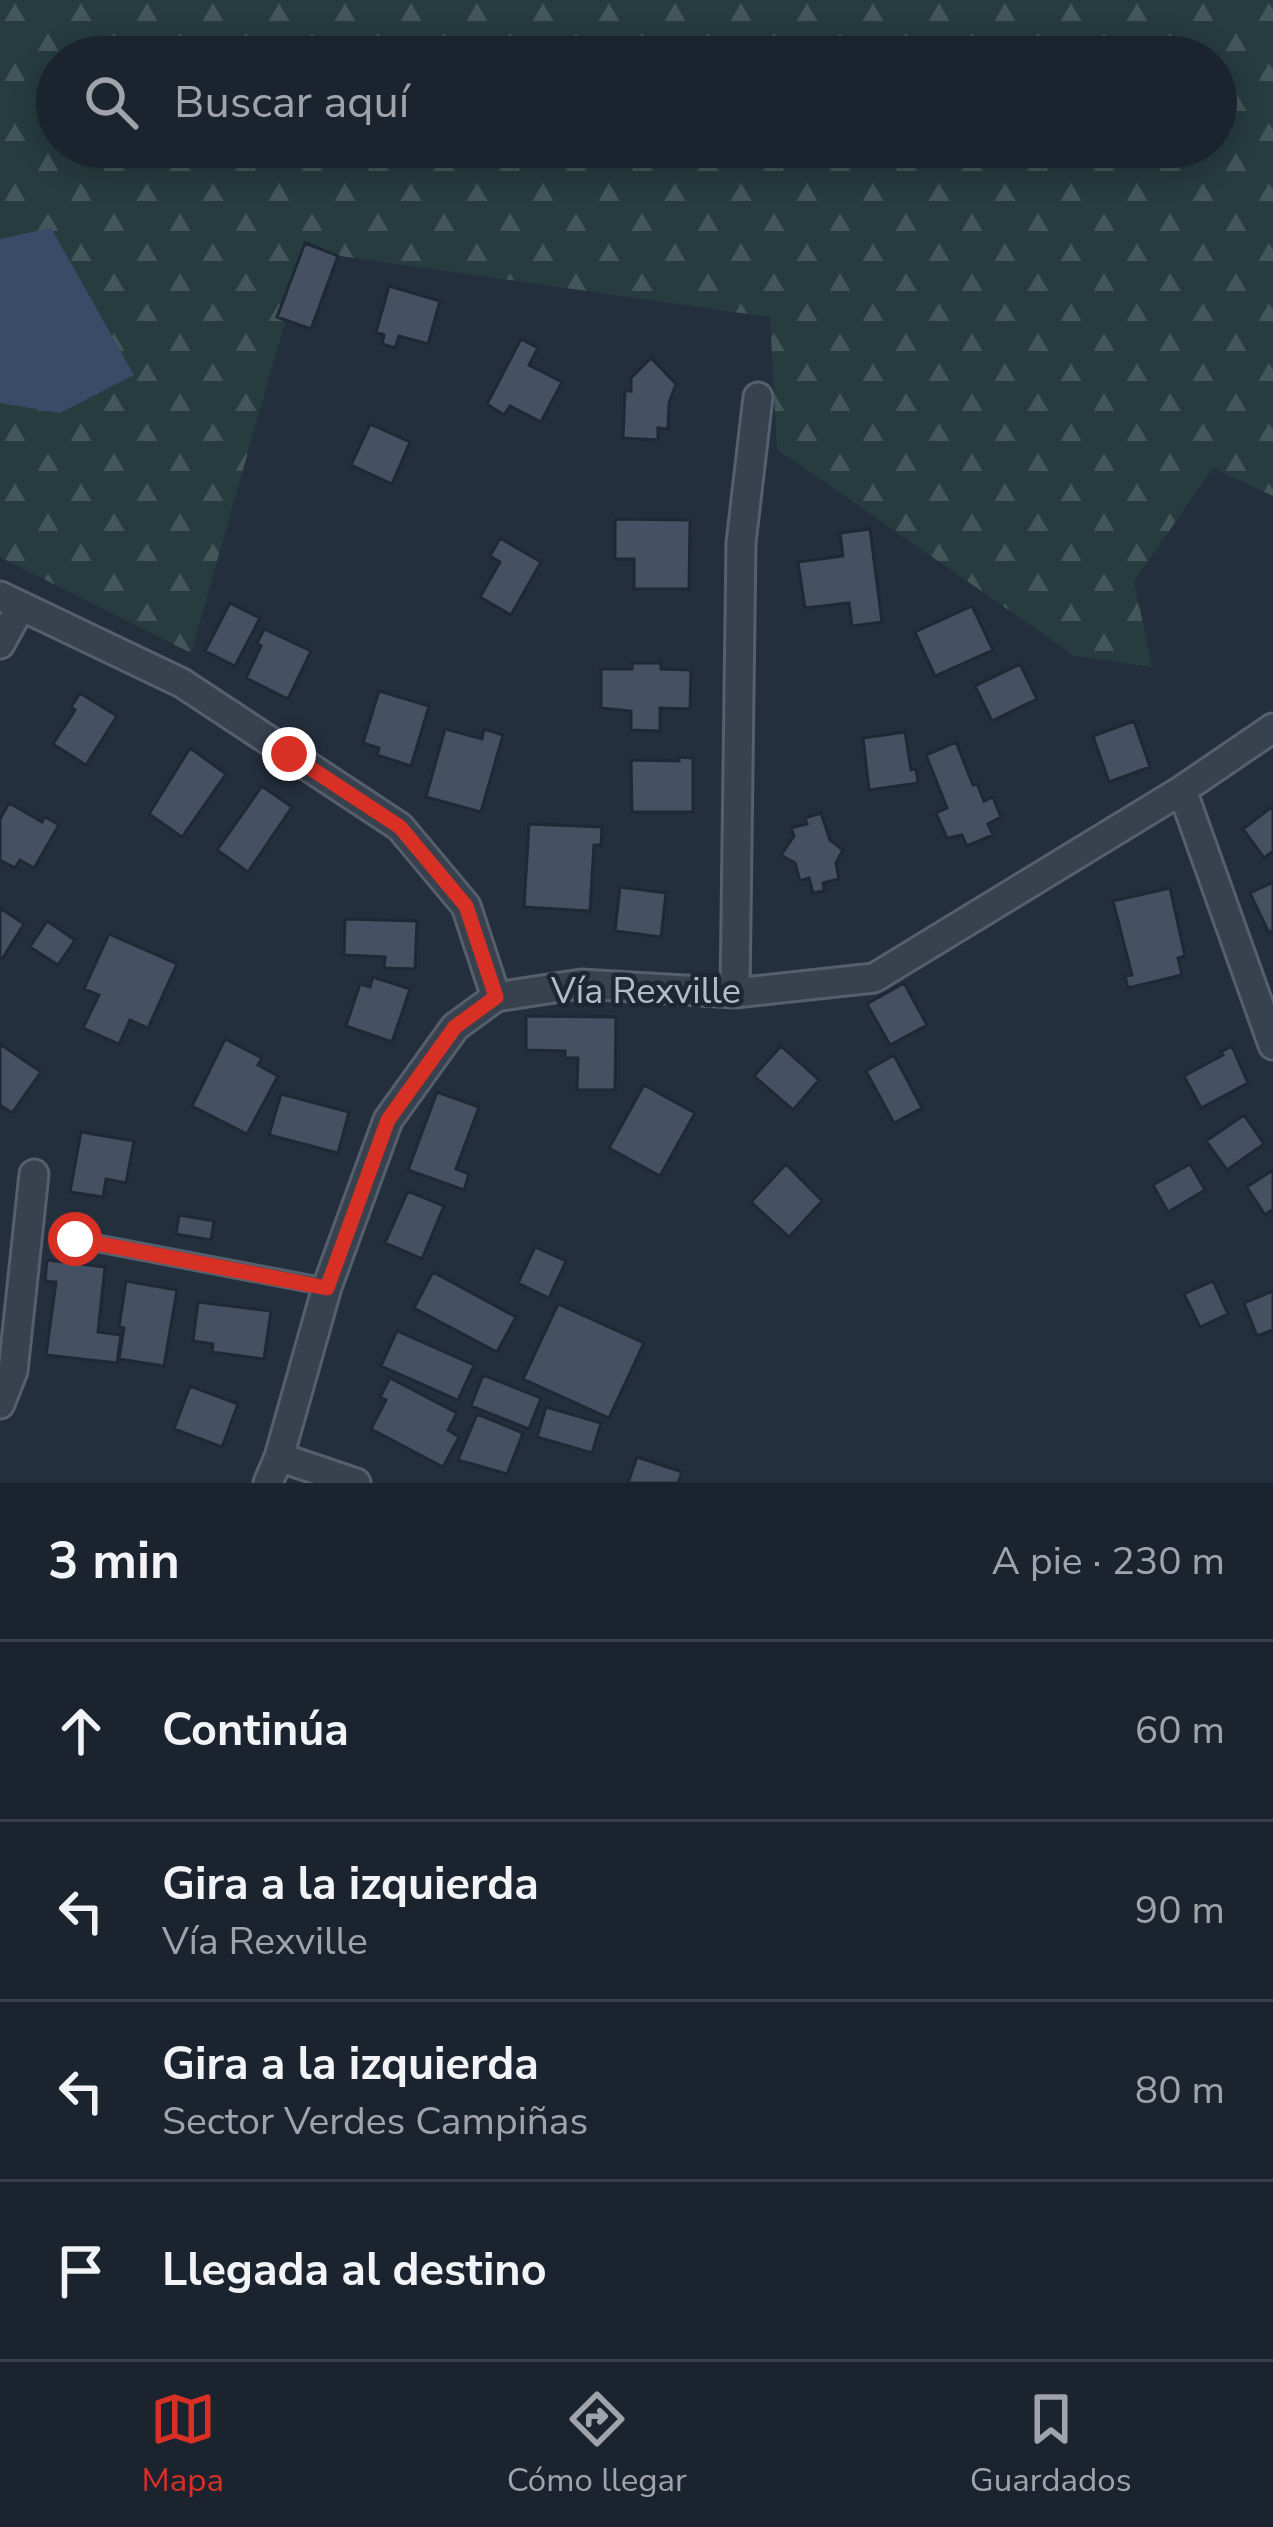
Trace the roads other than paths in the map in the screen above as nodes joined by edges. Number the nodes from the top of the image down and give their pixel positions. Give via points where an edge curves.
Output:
1 (758, 397) dead end
2 (11, 601) edge
3 (0, 644) edge
4 (1273, 728) edge
5 (1181, 790) junction
6 (735, 992) junction
7 (496, 997) junction
8 (1273, 1045) edge
9 (34, 1174) dead end
10 (75, 1239) dead end
11 (327, 1288) junction
12 (0, 1404) edge
13 (273, 1470) edge
14 (356, 1483) edge

1 - 6 street via 741,543
2 - 3 street
2 - 7 street via 182,682 400,827 466,906
4 - 5 street, Vía Rexville
5 - 6 street, Vía Rexville via 874,977
5 - 8 street
6 - 7 street, Vía Rexville via 581,984
7 - 11 street via 455,1027 388,1120
9 - 12 street via 13,1371
10 - 11 lane
11 - 13 street
13 - 14 street

